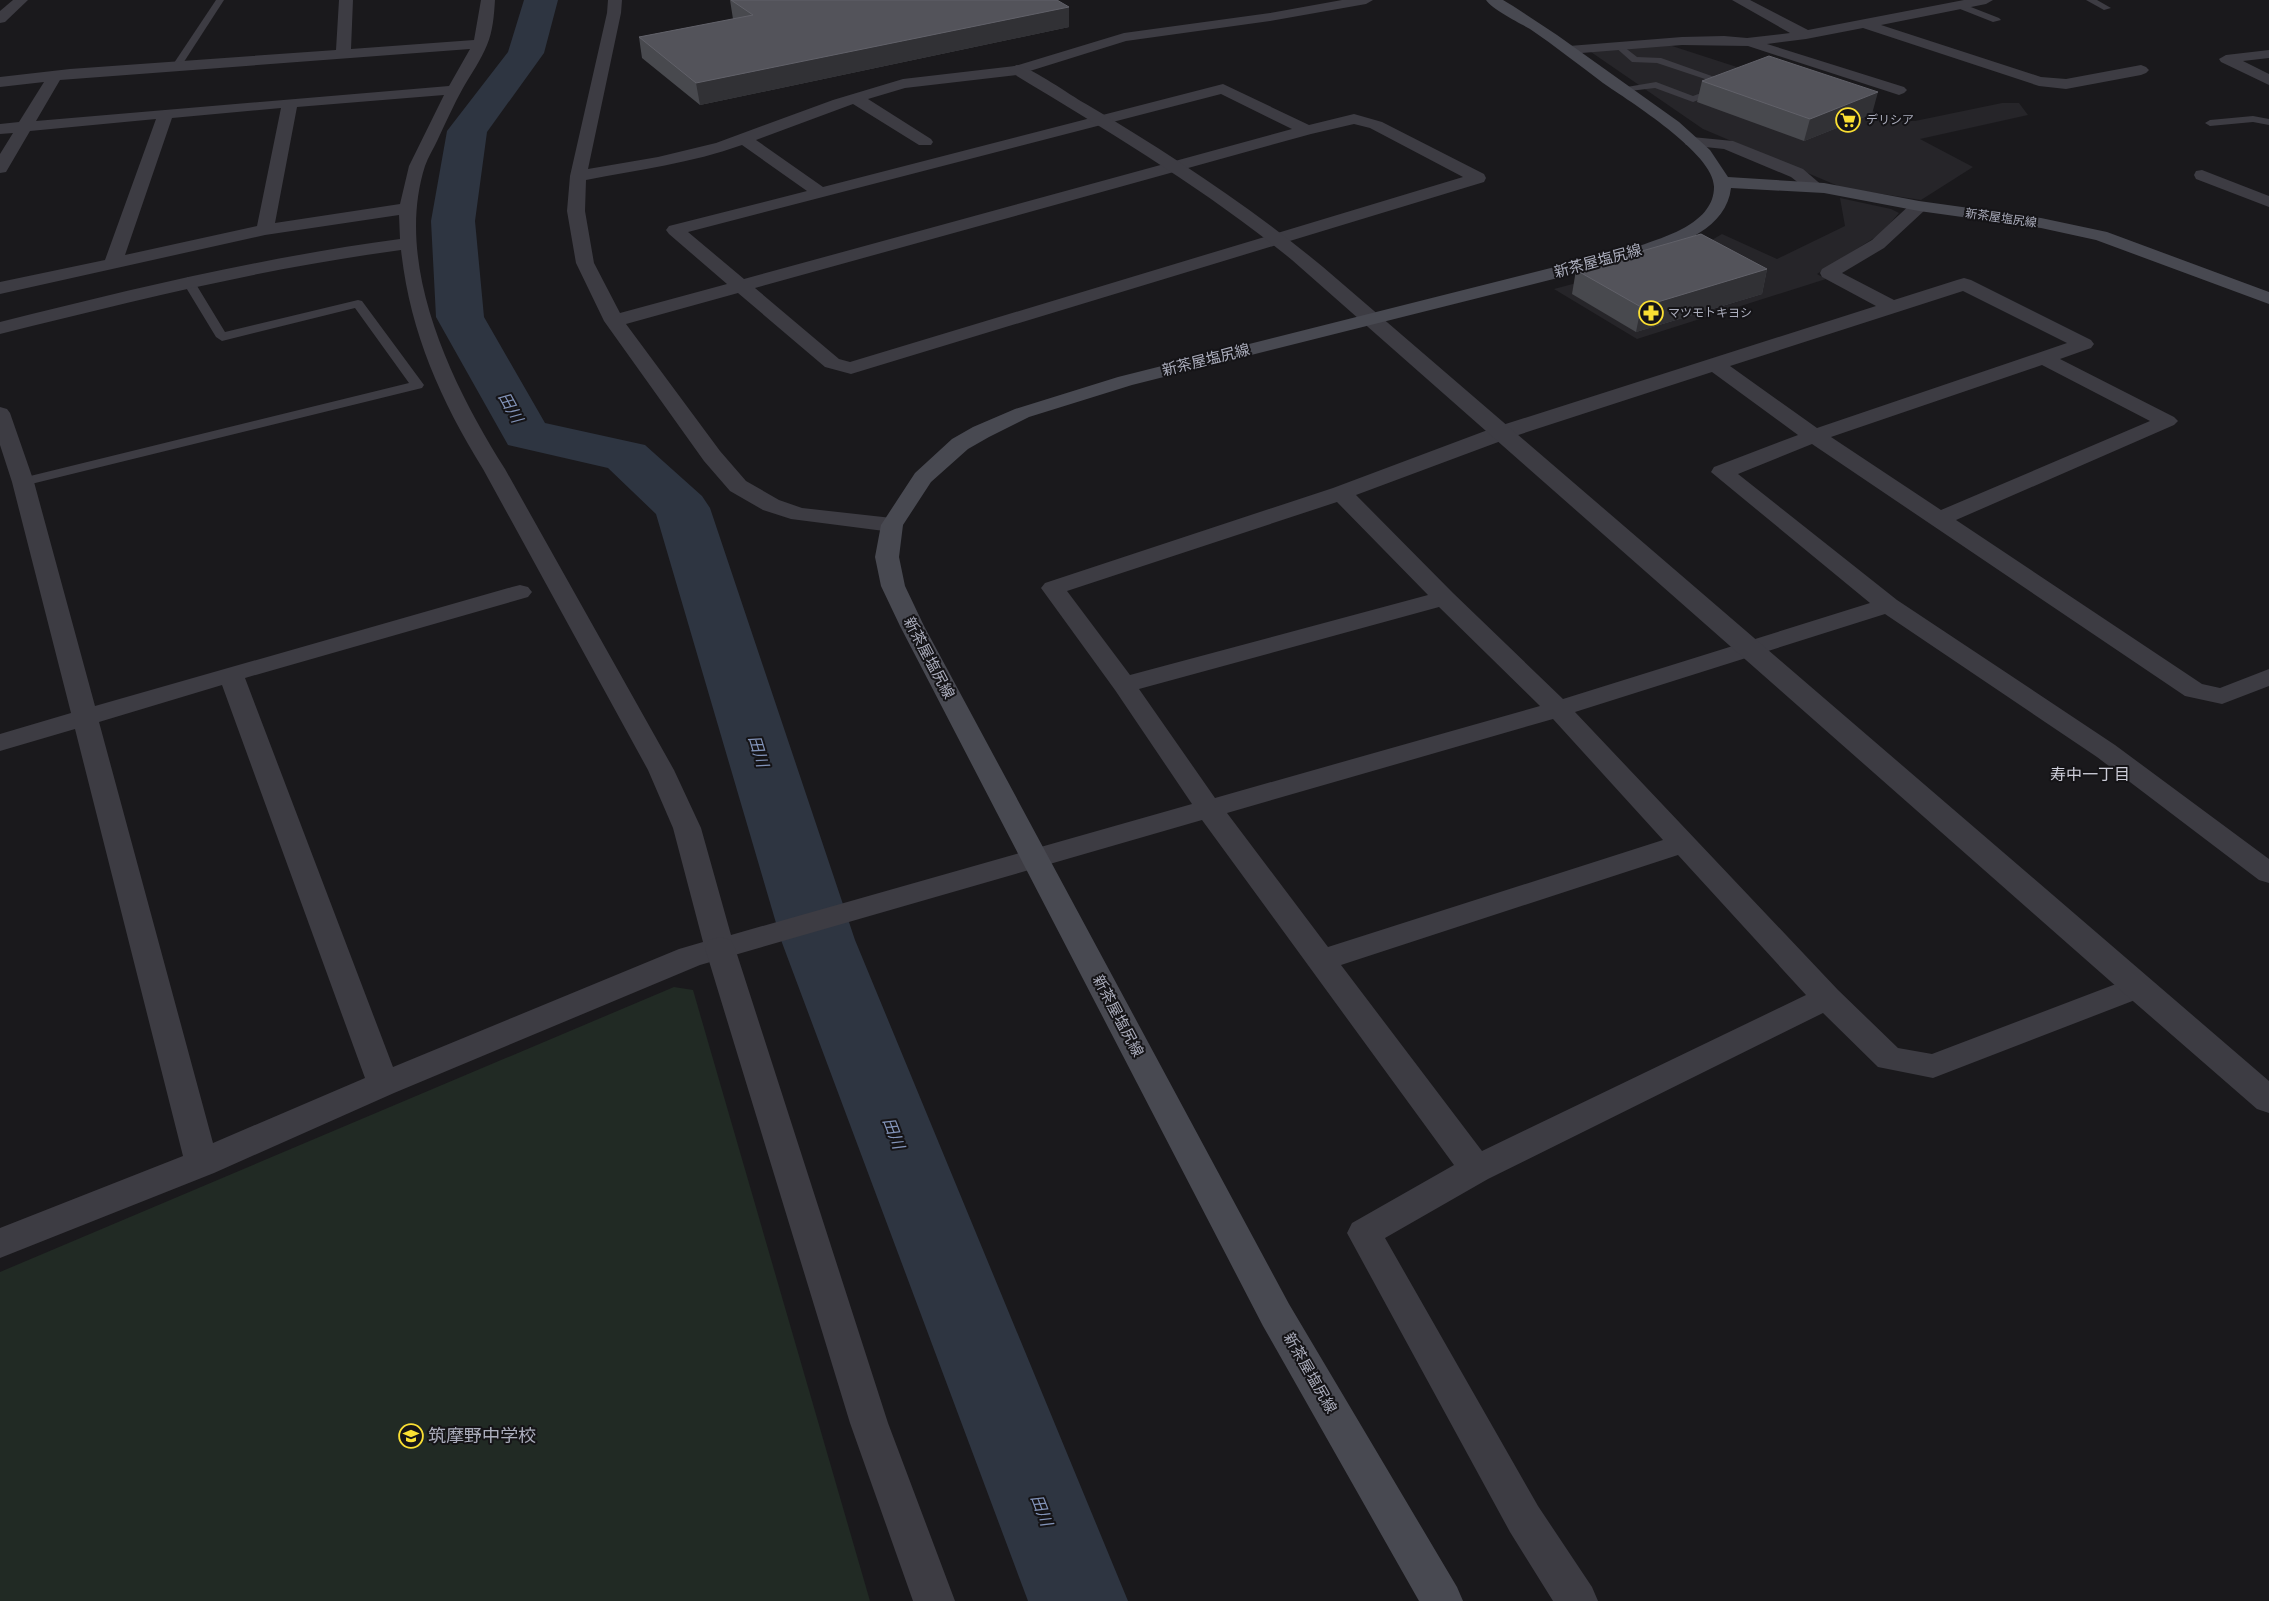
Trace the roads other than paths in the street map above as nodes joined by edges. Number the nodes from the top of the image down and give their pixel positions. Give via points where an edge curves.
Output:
1 (21, 0) edge
2 (220, 0) edge
3 (346, 0) edge
4 (488, 0) edge
5 (615, 0) edge
6 (1366, 0) edge
7 (1493, 0) edge
8 (1739, 0) edge
9 (1986, 0) edge
10 (2090, 0) edge
11 (1958, 5) junction
12 (2107, 8) dead end
13 (0, 20) edge
14 (1996, 20) dead end
15 (1864, 23) junction
16 (1806, 34) junction
17 (1747, 42) junction
18 (480, 44) junction
19 (1619, 46) junction
20 (1569, 50) junction
21 (343, 53) junction
22 (2269, 54) edge
23 (272, 59) junction
24 (177, 66) junction
25 (1017, 70) junction
26 (2141, 70) dead end
27 (55, 76) junction
28 (2269, 80) edge
29 (0, 82) edge
30 (454, 90) junction
31 (1624, 90) junction
32 (1899, 90) dead end
33 (854, 98) junction
34 (290, 103) junction
35 (261, 105) junction
36 (166, 113) junction
37 (1101, 121) junction
38 (2269, 122) edge
39 (2210, 123) dead end
40 (27, 126) junction
41 (0, 129) edge
42 (1306, 130) junction
43 (744, 139) junction
44 (925, 142) dead end
45 (1692, 142) junction
46 (1176, 167) junction
47 (0, 168) edge
48 (2202, 175) dead end
49 (578, 176) junction
50 (1723, 182) junction
51 (1815, 187) junction
52 (820, 193) junction
53 (2269, 202) edge
54 (1918, 206) junction
55 (408, 208) junction
56 (265, 230) junction
57 (1277, 239) junction
58 (409, 243) junction
59 (113, 262) junction
60 (188, 281) junction
61 (0, 288) edge
62 (741, 288) junction
63 (2265, 294) edge
64 (1890, 306) junction
65 (1371, 318) junction
66 (614, 321) junction
67 (0, 328) edge
68 (2043, 358) junction
69 (1716, 364) junction
70 (0, 413) edge
71 (1501, 433) junction
72 (1814, 436) junction
73 (23, 482) junction
74 (1341, 493) junction
75 (1940, 519) junction
76 (892, 525) junction
77 (520, 592) dead end
78 (1444, 598) junction
79 (1888, 604) junction
80 (1749, 648) junction
81 (231, 674) junction
82 (2269, 677) edge
83 (1124, 685) junction
84 (1558, 709) junction
85 (84, 718) junction
86 (0, 743) edge
87 (1209, 809) junction
88 (1684, 843) junction
89 (1036, 858) junction
90 (2265, 866) edge
91 (736, 945) junction
92 (1322, 960) junction
93 (2137, 987) junction
94 (1827, 998) junction
95 (383, 1084) junction
96 (2269, 1100) edge
97 (202, 1163) junction
98 (1476, 1169) junction
99 (0, 1243) edge
100 (934, 1601) edge
101 (1442, 1601) edge
102 (1577, 1601) edge

1 - 13 street
2 - 24 lane
3 - 21 street
4 - 18 street
5 - 49 street
6 - 25 street via 1124,37
7 - 20 main road
8 - 16 street
9 - 11 street
10 - 12 lane
11 - 14 lane
11 - 15 street
15 - 16 street
15 - 26 street via 2039,81 2066,84
16 - 17 street
17 - 19 street via 1698,41
17 - 32 street
18 - 21 street
18 - 30 street
19 - 20 street
19 - 31 lane via 1635,60 1658,60 1732,85 1693,99 1656,85
20 - 31 main road
21 - 23 street
22 - 28 street via 2226,59
23 - 24 street
23 - 35 street
24 - 27 street
25 - 33 street via 903,84
25 - 37 street
27 - 29 street
27 - 40 street
30 - 34 street
30 - 55 street via 417,166
31 - 45 main road
33 - 43 street
33 - 44 street
34 - 35 street
34 - 56 street
35 - 36 street
36 - 40 street
36 - 59 street
37 - 42 street via 1223,89
37 - 46 street
37 - 52 street
38 - 39 lane via 2253,119
40 - 41 street
40 - 47 street
42 - 46 street
42 - 57 street via 1354,119 1376,125 1478,178
43 - 49 street via 658,162
43 - 52 street
45 - 50 main road via 1714,166
45 - 51 street via 1727,144 1796,173
46 - 57 street
46 - 62 street
48 - 53 street
49 - 66 street via 576,211 585,263
50 - 51 main road, 新茶屋塩尻線
50 - 65 main road, 新茶屋塩尻線 via 1719,203 1712,214 1702,224 1674,239 1599,262
51 - 54 main road, 新茶屋塩尻線
52 - 62 street via 674,230
54 - 63 main road, 新茶屋塩尻線 via 2041,223 2101,236
54 - 64 street via 1878,244 1829,273
55 - 56 street
55 - 58 street
56 - 59 street
57 - 62 street via 850,368 832,363
57 - 65 street
58 - 60 street via 298,259
58 - 91 street via 414,286 426,331 445,381 466,424 494,468 661,770
59 - 61 street
60 - 67 street
60 - 73 lane via 222,337 358,304 417,385
62 - 66 street
64 - 68 street via 1964,284 2084,344
64 - 69 street
65 - 71 street
65 - 76 main road, 新茶屋塩尻線 via 1125,381 1022,413 960,444 941,460 923,478
66 - 76 street via 712,456 738,486 771,505 799,514
68 - 72 street
68 - 75 street via 2167,421
69 - 71 street
69 - 72 street
70 - 73 street
71 - 74 street
71 - 80 street
72 - 75 street
72 - 79 street via 1722,472
73 - 85 street
74 - 78 street
74 - 83 street via 1053,588
75 - 82 street via 2194,690 2222,696
76 - 89 main road, 新茶屋塩尻線 via 887,557 893,586
77 - 81 street
78 - 83 street
78 - 84 street
79 - 80 street
79 - 90 street via 2106,752
80 - 84 street
80 - 93 street
81 - 85 street
81 - 95 street
83 - 87 street
84 - 87 street
84 - 88 street
85 - 86 street
85 - 97 street
87 - 89 street
87 - 92 street
88 - 92 street
88 - 94 street
89 - 91 street
89 - 101 main road, 新茶屋塩尻線 via 1276,1315
91 - 95 street via 690,957
91 - 100 street via 869,1423
92 - 98 street
93 - 94 street via 1933,1066 1889,1058
93 - 96 street
94 - 98 street
95 - 97 street
97 - 99 street
98 - 102 street via 1364,1233 1524,1519

